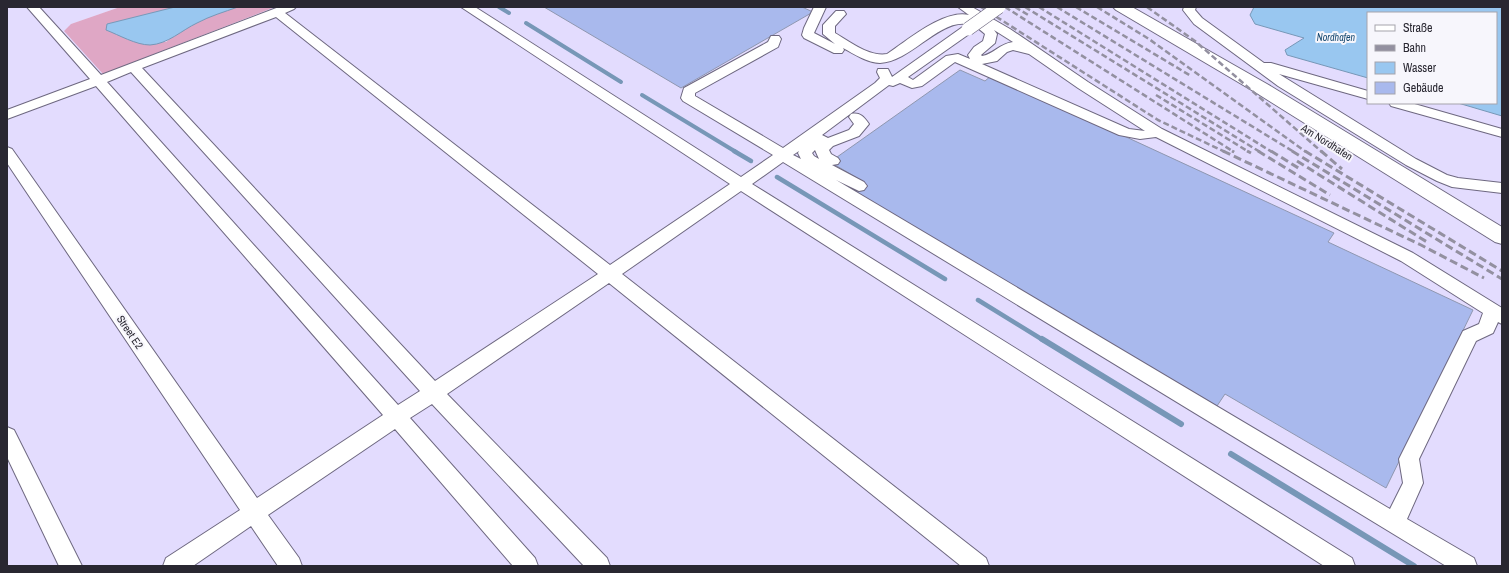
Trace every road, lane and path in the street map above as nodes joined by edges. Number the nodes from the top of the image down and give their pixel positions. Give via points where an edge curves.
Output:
1 (33, 7) edge
2 (466, 7) edge
3 (819, 7) edge
4 (853, 7) edge
5 (964, 7) edge
6 (999, 7) edge
7 (1121, 7) edge
8 (1190, 7) edge
9 (283, 10) edge
10 (837, 15) junction
11 (1155, 28) junction
12 (1006, 32) junction
13 (775, 39) dead end
14 (826, 44) junction
15 (1036, 54) junction
16 (1253, 62) junction
17 (916, 65) junction
18 (973, 66) junction
19 (134, 67) junction
20 (883, 72) junction
21 (897, 79) junction
22 (99, 80) junction
23 (1367, 95) edge
24 (1400, 104) edge
25 (7, 115) edge
26 (851, 120) junction
27 (818, 131) junction
28 (1157, 132) junction
29 (1502, 133) edge
30 (7, 152) edge
31 (783, 156) junction
32 (833, 161) dead end
33 (741, 184) junction
34 (859, 186) dead end
35 (1502, 188) edge
36 (1502, 237) edge
37 (1502, 252) edge
38 (610, 274) junction
39 (1497, 314) edge
40 (433, 392) junction
41 (397, 416) junction
42 (7, 436) edge
43 (254, 512) junction
44 (1394, 523) junction
45 (71, 566) edge
46 (174, 566) edge
47 (291, 566) edge
48 (527, 566) edge
49 (599, 566) edge
50 (978, 566) edge
51 (1344, 566) edge
52 (1466, 566) edge

1 - 22 lane
2 - 33 lane
3 - 10 lane via 827,14
3 - 14 lane via 816,18 809,26 808,35
4 - 10 lane
5 - 12 lane
6 - 17 lane, bridge
7 - 11 main road, Am Nordhafen
8 - 16 lane via 1198,21
9 - 19 lane
9 - 38 lane
10 - 14 lane via 827,19 819,32
10 - 18 lane via 829,25 829,34 844,44 879,59 892,57 947,20 966,17 986,27 991,34 989,42 974,55
11 - 36 main road, Am Nordhafen via 1261,88
11 - 37 main road, Am Nordhafen via 1187,53
12 - 15 lane
12 - 18 lane via 1005,39
13 - 31 lane via 774,44 689,91 688,98
14 - 20 lane
15 - 18 lane via 1018,46 1011,46
15 - 28 lane
16 - 23 lane
16 - 35 lane via 1411,162 1442,178 1472,186
17 - 20 lane via 901,71
17 - 21 lane
18 - 21 lane via 957,62 949,65 916,88 906,87
18 - 28 lane via 1124,132 1138,136
19 - 22 lane
19 - 40 lane
20 - 27 lane via 887,78 880,86
21 - 26 lane via 870,100 864,111
22 - 25 lane
22 - 41 lane
24 - 29 lane
26 - 27 lane
26 - 32 lane via 862,124 854,133 828,143 822,150 825,157
26 - 34 lane via 809,147 805,153 808,159
27 - 31 lane
28 - 39 lane via 1407,257
30 - 43 lane, Street E2
31 - 33 lane
31 - 44 lane
33 - 38 lane
33 - 51 lane
38 - 40 lane
38 - 50 lane
39 - 44 lane via 1487,328 1469,336 1410,459 1413,483
40 - 41 lane
40 - 49 lane
41 - 43 lane
41 - 48 lane
42 - 45 lane
43 - 46 lane
43 - 47 lane, Street E2
44 - 52 lane

